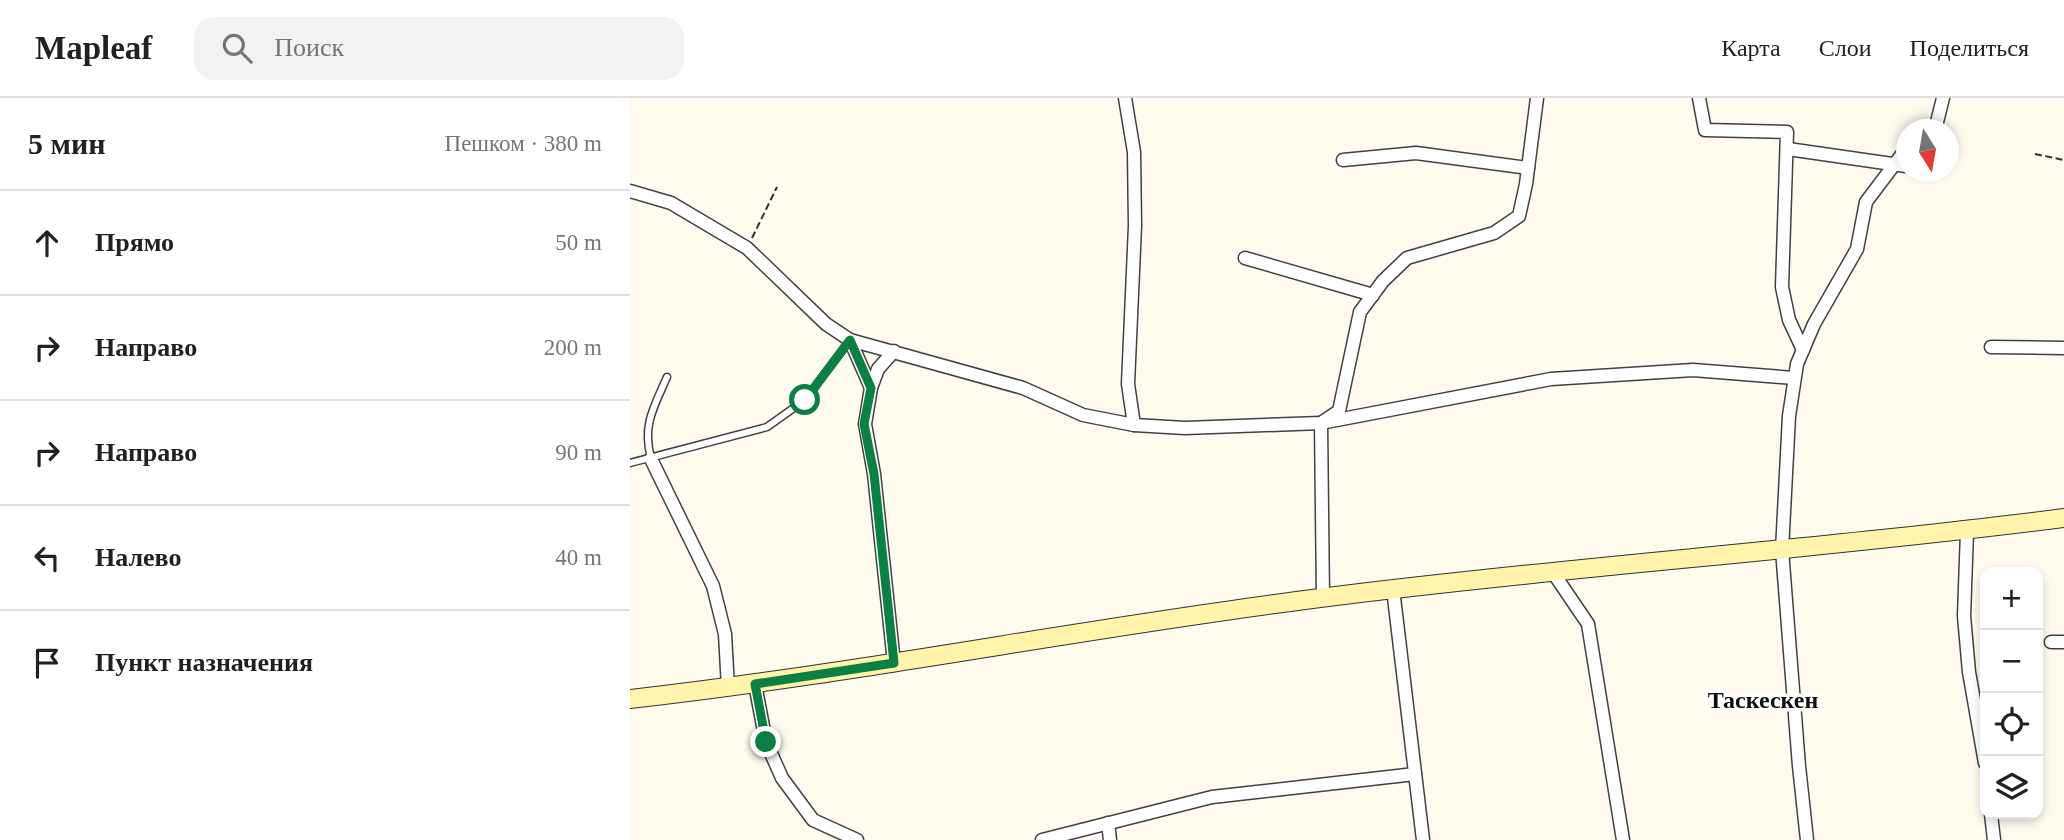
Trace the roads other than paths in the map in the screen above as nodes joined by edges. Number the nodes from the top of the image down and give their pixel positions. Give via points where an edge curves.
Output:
1 (1125, 98) edge
2 (1537, 98) edge
3 (1699, 98) edge
4 (1943, 98) edge
5 (1938, 119) edge
6 (1788, 149) junction
7 (1343, 160) dead end
8 (1896, 164) edge
9 (1528, 168) junction
10 (1896, 169) edge
11 (630, 191) edge
12 (1245, 258) dead end
13 (1373, 295) junction
14 (850, 340) junction
15 (1991, 347) dead end
16 (2064, 348) edge
17 (1803, 349) junction
18 (894, 351) junction
19 (667, 377) dead end
20 (1794, 378) junction
21 (871, 388) junction
22 (1321, 423) junction
23 (1133, 425) junction
24 (651, 458) junction
25 (630, 463) edge
26 (2064, 518) edge
27 (1967, 531) junction
28 (1782, 550) junction
29 (1552, 571) junction
30 (1392, 589) junction
31 (1323, 598) junction
32 (894, 663) junction
33 (755, 684) junction
34 (728, 688) junction
35 (630, 699) edge
36 (1984, 756) edge
37 (1415, 774) junction
38 (1992, 819) edge
39 (1108, 823) junction
40 (857, 840) edge
41 (1042, 840) edge
42 (1110, 840) edge
43 (1423, 840) edge
44 (1623, 840) edge
45 (1807, 840) edge
46 (1994, 840) edge

1 - 23 street via 1134,152 1128,384
2 - 9 street
3 - 6 street via 1705,130 1787,132
4 - 5 street
6 - 8 street
6 - 17 street via 1782,287 1789,320
7 - 9 street via 1416,153
9 - 13 street via 1519,216 1493,233 1406,258
10 - 17 street via 1866,202 1857,249
11 - 14 street via 671,203 747,248 826,324
12 - 13 street
13 - 22 street via 1360,312 1339,411
14 - 18 street
14 - 21 street
14 - 24 lane via 805,400 767,427
15 - 16 street
17 - 20 street
18 - 21 street via 877,369
18 - 23 street via 1023,388 1083,415
19 - 24 lane via 648,421 646,441
20 - 22 street via 1693,370 1551,379
20 - 28 street
21 - 32 street via 864,424 874,474
22 - 23 street via 1185,428
22 - 31 street
24 - 25 lane
24 - 34 street via 713,586 724,634
26 - 27 main road
27 - 28 main road
27 - 36 street via 1964,616
28 - 29 main road
28 - 45 street
29 - 30 main road
29 - 44 street via 1588,624
30 - 31 main road
30 - 37 street
31 - 32 main road via 1173,617
32 - 33 main road
33 - 34 main road
33 - 40 street via 766,742 782,778 813,820
34 - 35 main road
37 - 39 street via 1212,797
37 - 43 street
38 - 46 street
39 - 41 street
39 - 42 street

